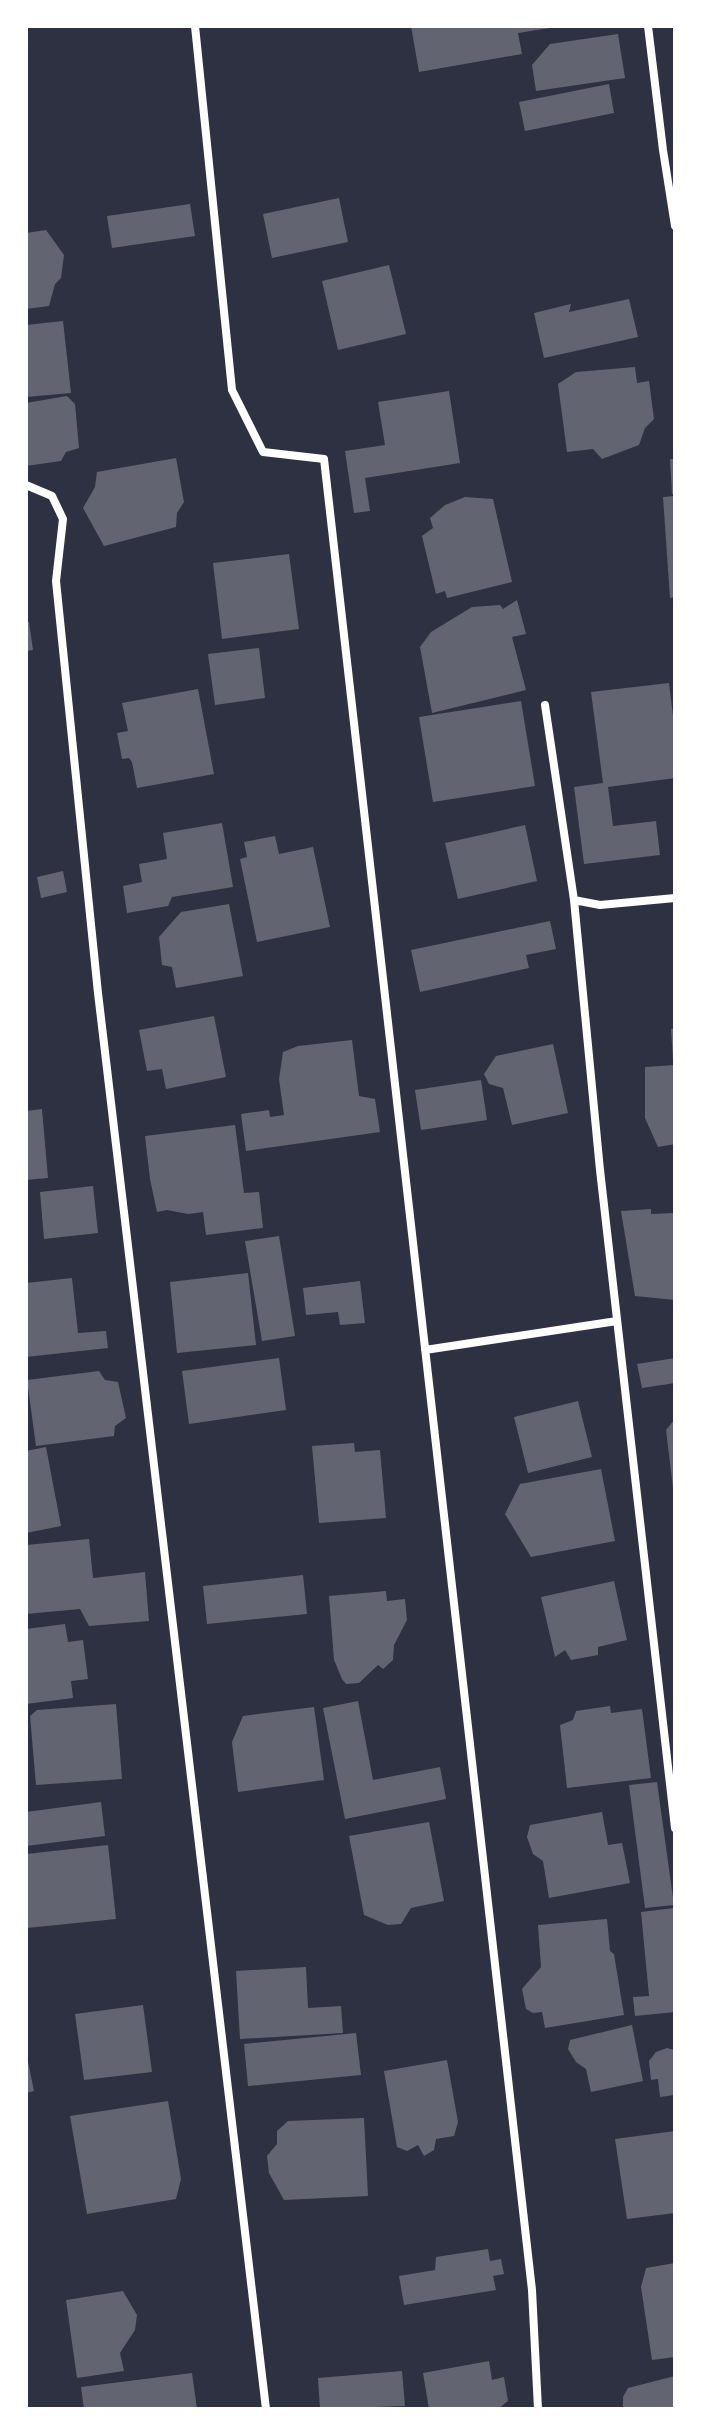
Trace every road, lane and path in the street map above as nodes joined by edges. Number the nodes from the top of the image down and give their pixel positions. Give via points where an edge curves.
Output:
1 (195, 26) edge
2 (648, 26) edge
3 (675, 226) edge
4 (26, 485) edge
5 (545, 705) dead end
6 (675, 898) edge
7 (574, 900) junction
8 (617, 1321) junction
9 (425, 1350) junction
10 (675, 1828) edge
11 (266, 2409) edge
12 (538, 2409) edge

1 - 9 street via 232,390 263,452 324,459
2 - 3 street
4 - 11 street via 52,496 63,519 56,581 98,993
5 - 7 street
6 - 7 street via 600,905
7 - 8 street
8 - 9 street
8 - 10 street
9 - 12 street via 532,2290

